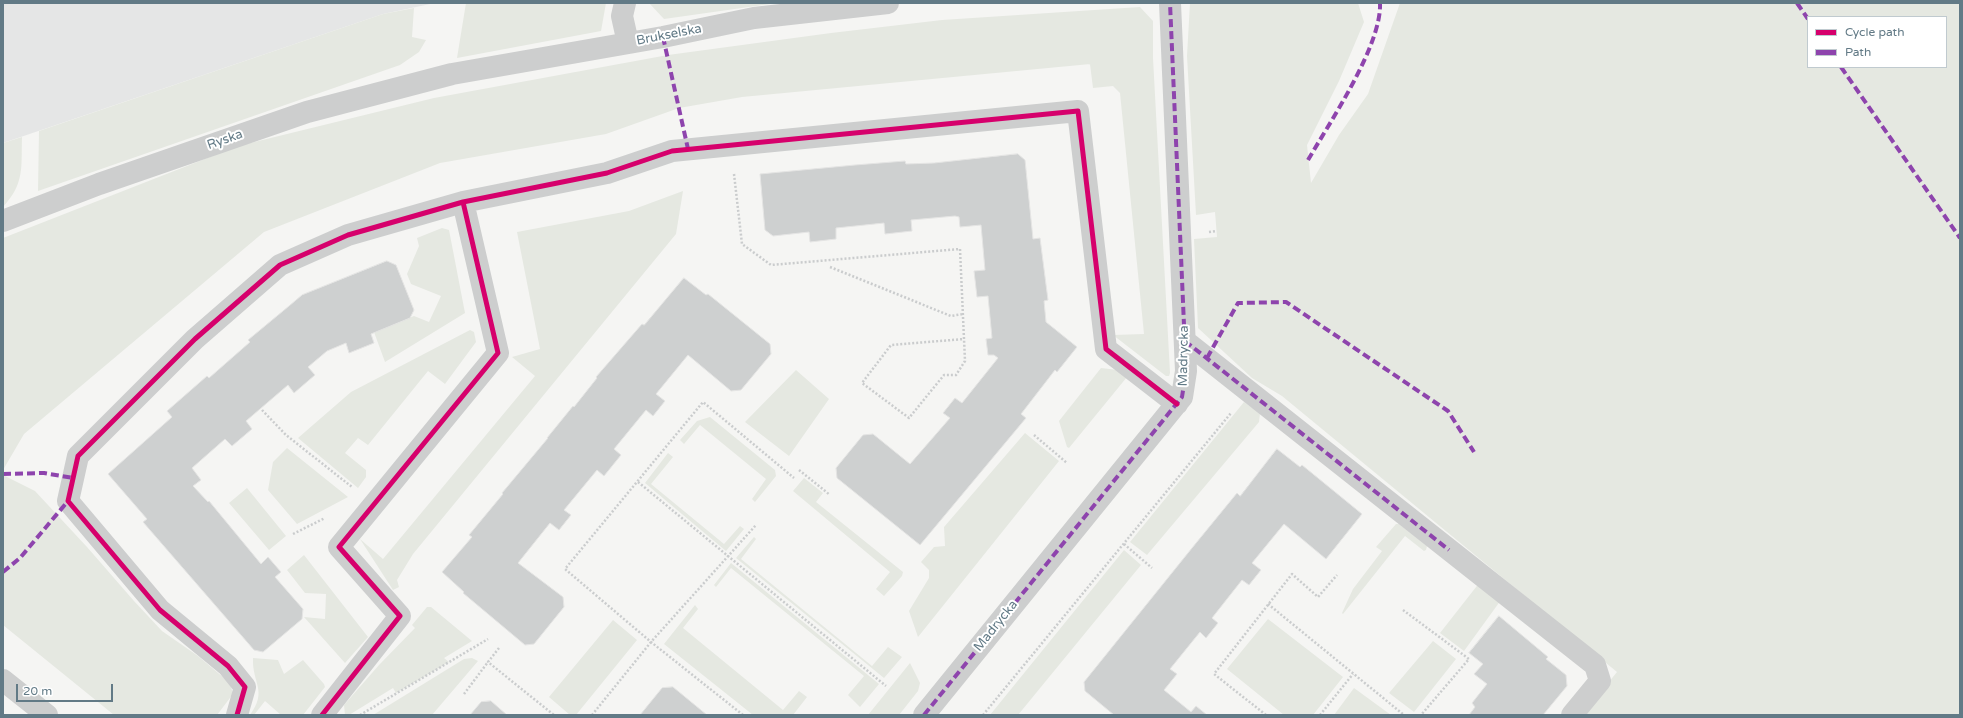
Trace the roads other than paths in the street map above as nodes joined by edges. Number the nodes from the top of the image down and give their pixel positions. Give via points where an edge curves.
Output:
1 (625, 3) edge
2 (888, 3) edge
3 (1170, 3) edge
4 (628, 43) junction
5 (452, 74) joint
6 (463, 202) junction
7 (3, 221) edge
8 (1185, 341) junction
9 (1177, 404) junction
10 (3, 680) edge
11 (47, 715) edge
12 (237, 715) edge
13 (322, 715) edge
14 (924, 715) edge
15 (1572, 715) edge

1 - 4 street via 622,16
2 - 4 street, Brukselska via 754,18
3 - 8 street, Madrycka
4 - 5 street, Brukselska
5 - 7 street, Ryska via 307,112 99,184
6 - 9 street via 608,173 672,150 1078,111 1106,349
6 - 12 street via 348,235 280,266 195,339 78,456 68,501 160,610 228,666 245,687
6 - 13 street via 498,354 339,547 400,616
8 - 9 street, Madrycka via 1186,380
8 - 15 street via 1595,665 1600,681
9 - 14 street, Madrycka
10 - 11 street

